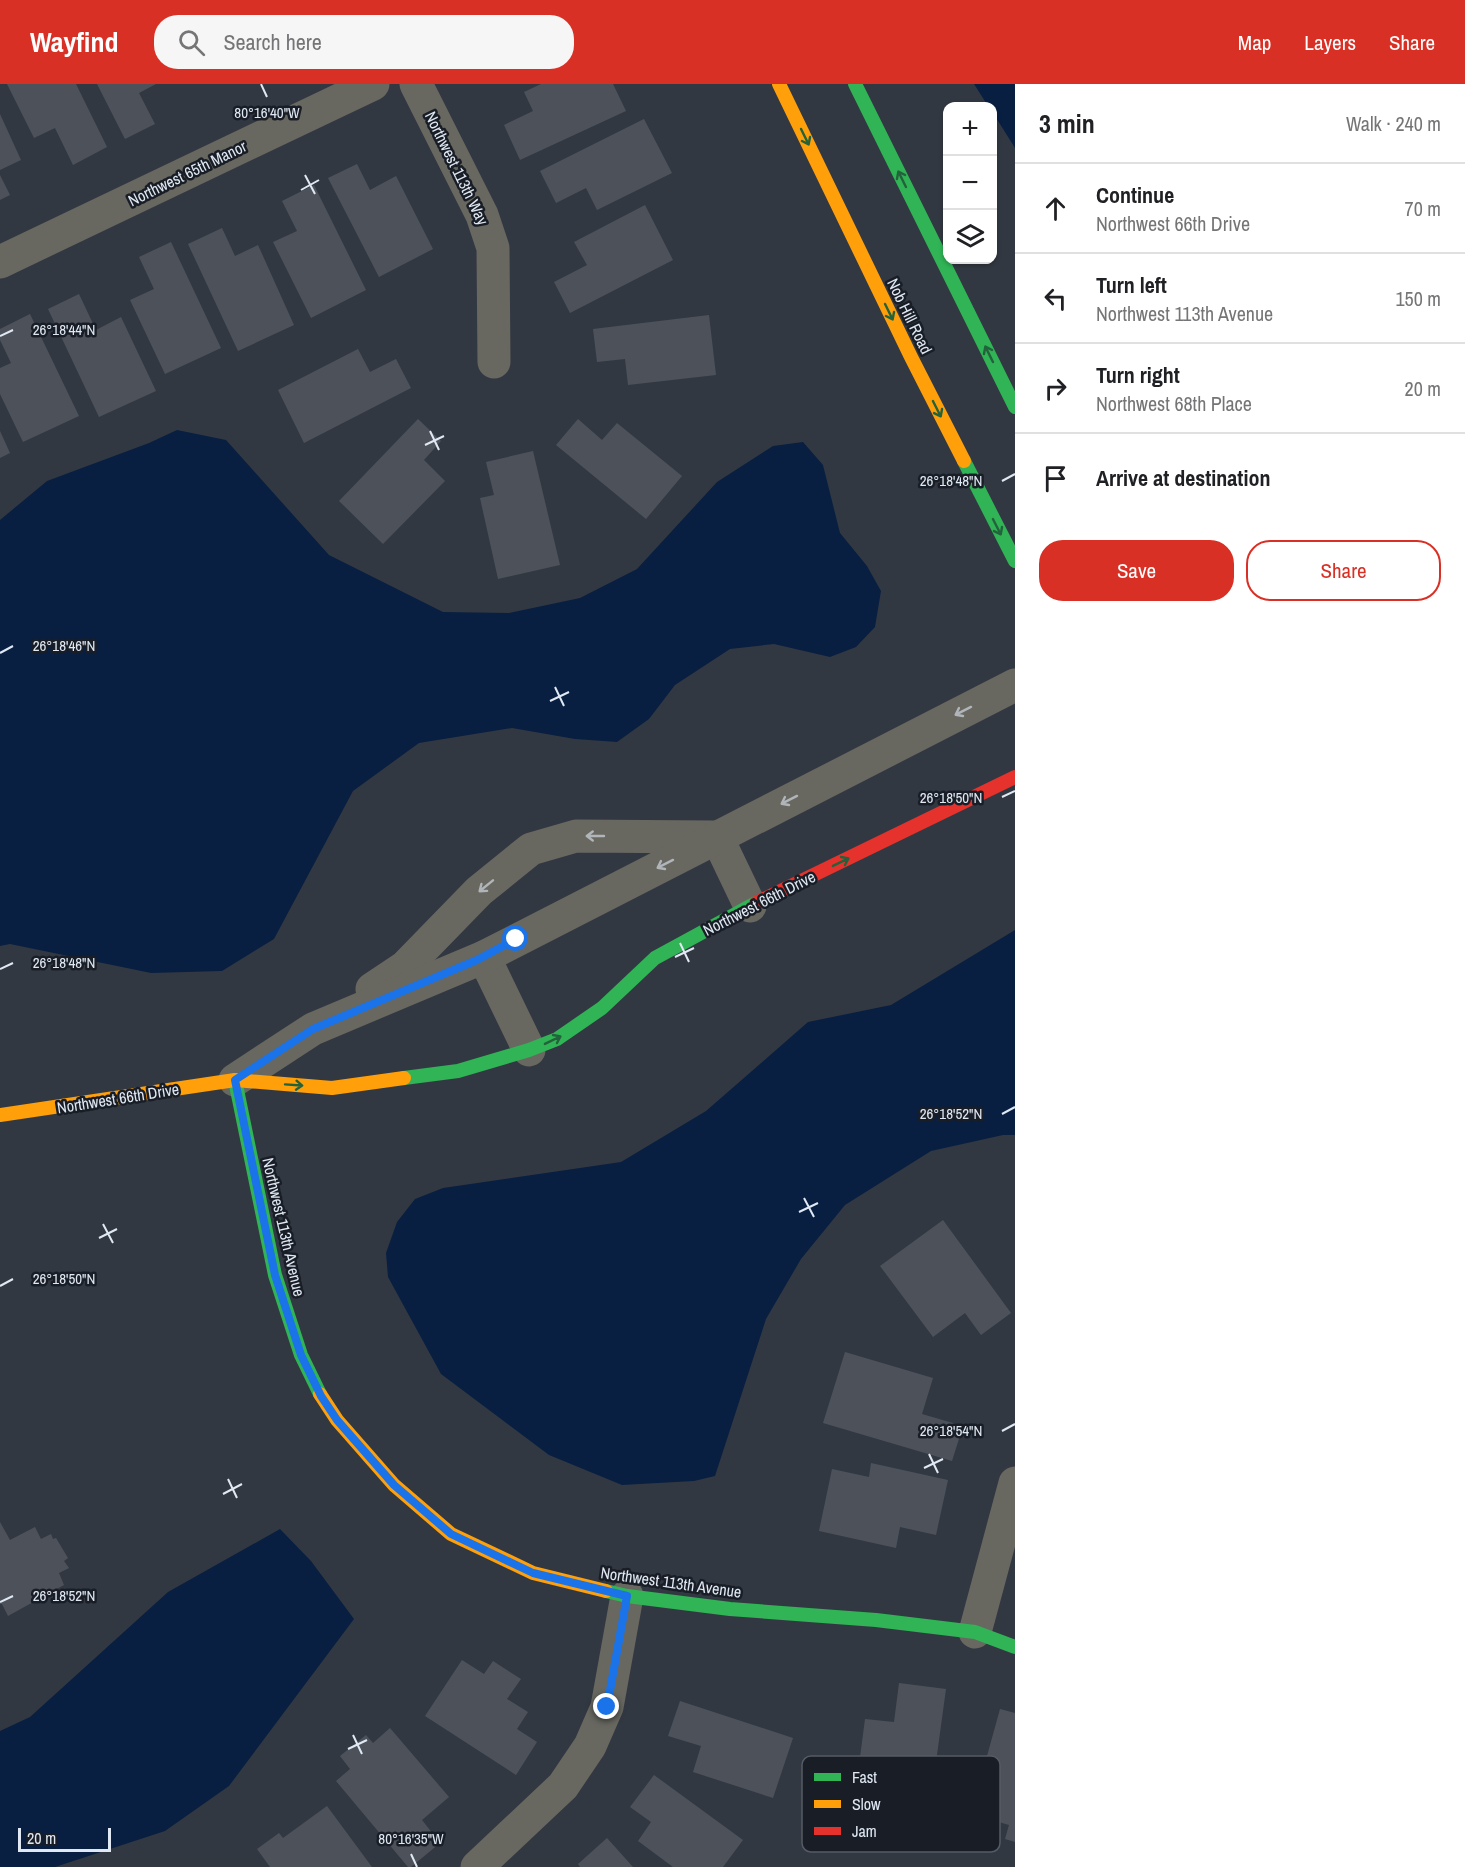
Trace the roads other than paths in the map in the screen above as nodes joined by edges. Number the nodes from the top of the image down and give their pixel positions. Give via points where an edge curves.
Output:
1 (373, 84) edge
2 (416, 84) edge
3 (779, 84) edge
4 (855, 84) edge
5 (0, 262) edge
6 (494, 362) dead end
7 (1015, 406) edge
8 (1015, 561) edge
9 (1015, 685) edge
10 (1015, 777) edge
11 (717, 837) junction
12 (750, 906) junction
13 (484, 957) junction
14 (313, 1029) junction
15 (529, 1050) junction
16 (235, 1080) junction
17 (0, 1115) edge
18 (1015, 1483) edge
19 (627, 1596) junction
20 (975, 1632) junction
21 (1015, 1647) edge
22 (477, 1867) edge

1 - 5 street, Northwest 65th Manor
2 - 6 street, Northwest 113th Way via 482,215 493,248
3 -> 8 street, Nob Hill Road
7 -> 4 street
9 -> 11 street, Northwest 66th Drive
12 -> 10 street, Northwest 66th Drive
11 - 12 street
11 -> 13 street, Northwest 66th Drive
11 -> 14 street, Northwest 66th Drive via 576,836 531,849 479,891 405,967
15 -> 12 street, Northwest 66th Drive via 557,1039 602,1008 655,958
13 - 14 street, Northwest 66th Drive
13 - 15 street
14 - 16 street, Northwest 66th Drive
16 -> 15 street, Northwest 66th Drive via 332,1088 458,1071
16 - 17 street, Northwest 66th Drive
16 - 19 street, Northwest 113th Avenue via 275,1275 301,1355 337,1420 394,1485 451,1534 533,1573
18 - 20 street
19 - 20 street, Northwest 113th Avenue
19 - 22 street via 607,1707 590,1746 563,1786
20 - 21 street, Northwest 113th Avenue

